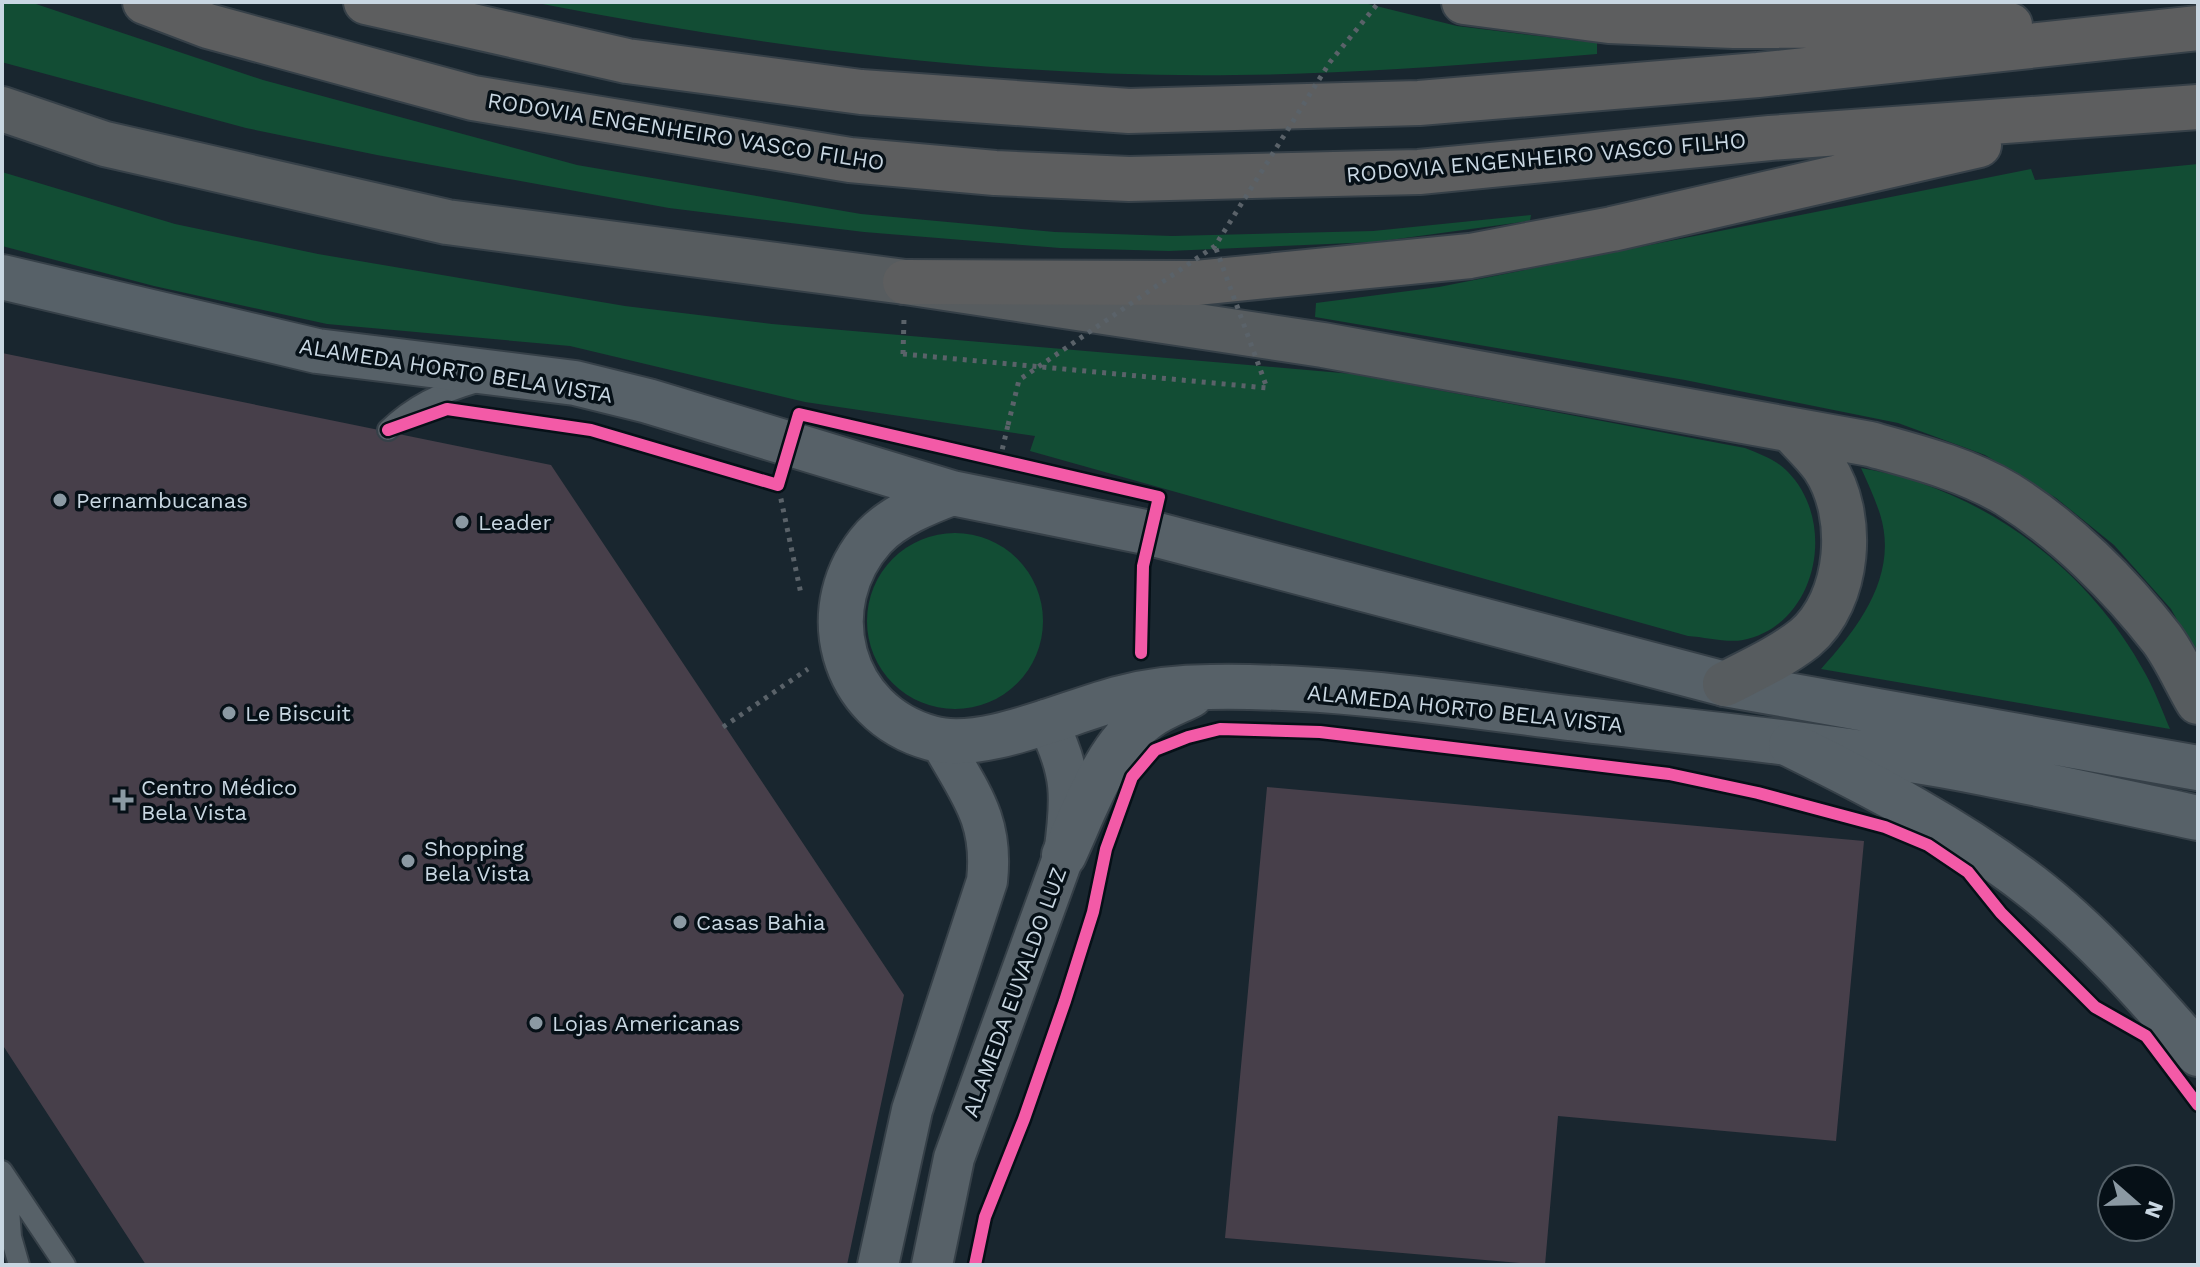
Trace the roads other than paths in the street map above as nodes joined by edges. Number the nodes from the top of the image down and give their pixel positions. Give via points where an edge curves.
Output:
1 (145, 2) edge
2 (366, 2) edge
3 (1464, 2) edge
4 (2187, 28) edge
5 (2198, 107) edge
6 (2, 109) edge
7 (2114, 114) junction
8 (2, 129) edge
9 (90, 139) junction
10 (2, 277) edge
11 (905, 282) junction
12 (505, 373) junction
13 (388, 430) dead end
14 (1791, 430) junction
15 (952, 493) junction
16 (1725, 684) junction
17 (1208, 686) junction
18 (2198, 702) edge
19 (1046, 720) junction
20 (940, 740) junction
21 (1791, 745) junction
22 (2198, 768) edge
23 (2198, 818) edge
24 (1064, 855) junction
25 (2198, 1054) edge
26 (4, 1174) edge
27 (19, 1265) edge
28 (65, 1265) edge
29 (878, 1265) edge
30 (932, 1265) edge

1 - 7 highway, RODOVIA ENGENHEIRO VASCO FILHO via 208,26 473,98 835,158 995,173 1129,179 1419,172 1770,138
2 - 4 highway via 627,61 861,92 1129,111 1419,103 1789,72
3 - 4 highway via 1609,21 1734,26
5 - 7 highway, RODOVIA ENGENHEIRO VASCO FILHO
6 - 9 main road
7 - 11 highway via 1612,229 1470,256 1196,283
8 - 9 main road
9 - 11 main road via 447,222
10 - 12 street, ALAMEDA HORTO BELA VISTA via 317,351
11 - 14 main road via 1323,345
12 - 13 lane via 443,392 411,409
12 - 15 street, ALAMEDA HORTO BELA VISTA via 648,401
14 - 16 main road via 1825,468 1838,501 1844,561 1832,603 1807,636
14 - 18 main road via 1945,465 2006,493 2102,572 2163,641
15 - 16 street, ALAMEDA HORTO BELA VISTA via 1150,533
15 - 20 street, ALAMEDA HORTO BELA VISTA via 876,535 853,565 841,599 849,671 869,702 898,725
16 - 22 street, ALAMEDA HORTO BELA VISTA
17 - 19 street, ALAMEDA HORTO BELA VISTA via 1126,696
17 - 21 street, ALAMEDA HORTO BELA VISTA via 1369,694
17 - 24 street via 1147,717 1128,736
19 - 20 street, ALAMEDA HORTO BELA VISTA via 968,740
19 - 24 street, ALAMEDA EUVALDO LUZ via 1065,757 1069,816
20 - 29 street via 988,831 989,867 912,1110
21 - 23 street, ALAMEDA HORTO BELA VISTA via 1956,768
21 - 25 street via 1901,802 2032,887 2102,948
24 - 30 street, ALAMEDA EUVALDO LUZ via 954,1158
26 - 27 lane
26 - 28 lane

